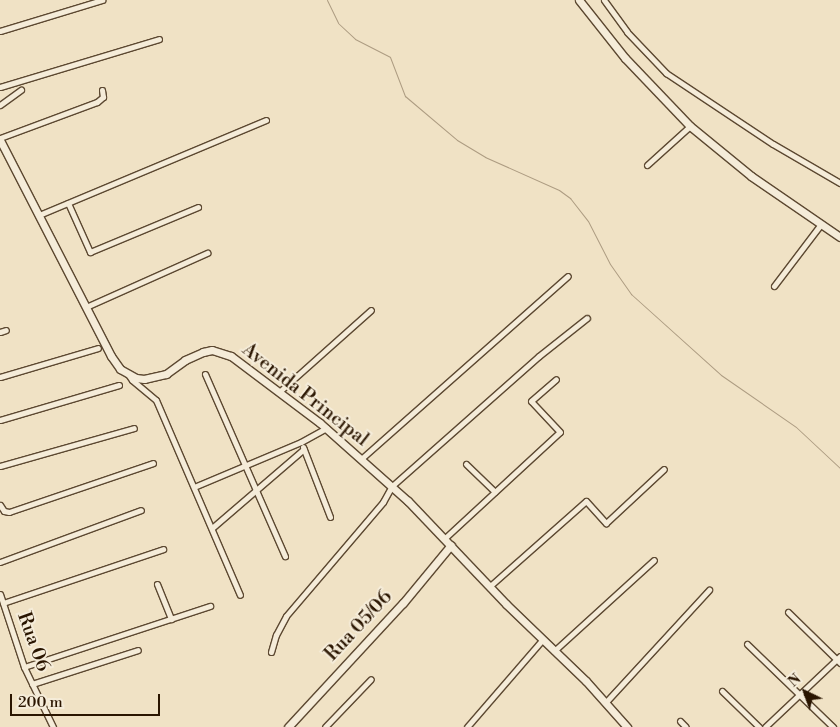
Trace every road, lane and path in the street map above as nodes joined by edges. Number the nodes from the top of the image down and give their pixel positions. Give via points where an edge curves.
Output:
1 (102, 0) edge
2 (579, 0) edge
3 (604, 0) edge
4 (0, 31) edge
5 (159, 39) dead end
6 (0, 87) edge
7 (21, 90) dead end
8 (102, 90) dead end
9 (0, 105) edge
10 (266, 120) dead end
11 (690, 126) junction
12 (0, 139) edge
13 (647, 165) dead end
14 (840, 183) edge
15 (68, 202) junction
16 (198, 207) dead end
17 (38, 215) junction
18 (821, 224) junction
19 (840, 237) edge
20 (207, 253) dead end
21 (568, 276) dead end
22 (774, 286) dead end
23 (86, 308) junction
24 (371, 310) dead end
25 (587, 318) dead end
26 (98, 348) dead end
27 (128, 374) junction
28 (206, 374) dead end
29 (0, 377) edge
30 (556, 380) dead end
31 (119, 385) dead end
32 (278, 392) junction
33 (0, 420) edge
34 (134, 428) dead end
35 (326, 428) junction
36 (301, 442) junction
37 (304, 448) junction
38 (361, 459) junction
39 (153, 464) dead end
40 (245, 464) junction
41 (466, 464) dead end
42 (0, 466) edge
43 (664, 468) dead end
44 (392, 486) junction
45 (194, 487) junction
46 (257, 490) junction
47 (495, 492) junction
48 (0, 505) edge
49 (140, 510) dead end
50 (330, 517) dead end
51 (212, 528) junction
52 (445, 538) junction
53 (451, 545) junction
54 (163, 549) dead end
55 (285, 556) dead end
56 (654, 560) dead end
57 (0, 562) edge
58 (157, 584) dead end
59 (490, 586) junction
60 (709, 590) dead end
61 (0, 594) edge
62 (240, 595) dead end
63 (3, 603) junction
64 (210, 606) dead end
65 (788, 612) dead end
66 (171, 619) junction
67 (542, 640) junction
68 (747, 644) dead end
69 (138, 650) dead end
70 (271, 652) dead end
71 (554, 652) junction
72 (839, 660) edge
73 (24, 667) junction
74 (371, 680) dead end
75 (32, 684) junction
76 (722, 691) dead end
77 (799, 695) junction
78 (605, 703) junction
79 (680, 721) dead end
80 (51, 726) edge
81 (288, 727) edge
82 (325, 727) edge
83 (467, 727) edge
84 (628, 727) edge
85 (686, 727) edge
86 (758, 727) edge
87 (765, 727) edge
88 (833, 727) edge

1 - 4 street
2 - 11 street via 625,58
3 - 14 street via 627,32 666,73 773,144
5 - 6 street
7 - 9 street
8 - 12 street via 103,97 97,102
10 - 15 street
11 - 13 street
11 - 18 street via 751,176
12 - 17 street
15 - 16 street via 90,252
15 - 17 street
17 - 23 street
18 - 19 street
18 - 22 street
20 - 23 street
21 - 38 street
23 - 27 street via 111,356
24 - 32 street
25 - 44 street via 539,356
26 - 29 street
27 - 32 street, Avenida Principal via 144,379 157,377 194,355 212,350 231,356
27 - 45 street via 156,400
28 - 40 street
30 - 47 street via 531,401 560,432
31 - 33 street
32 - 35 street, Avenida Principal
34 - 42 street
35 - 36 street
35 - 38 street, Avenida Principal
36 - 37 street
36 - 40 street
37 - 46 street
37 - 50 street
38 - 44 street, Avenida Principal
39 - 48 street via 9,512
40 - 45 street
40 - 46 street
41 - 47 street
43 - 59 street via 606,523 586,501
44 - 52 street, Avenida Principal
44 - 70 street via 383,502 286,616
45 - 51 street
46 - 51 street
46 - 55 street
47 - 52 street
49 - 57 street
51 - 62 street
52 - 53 street, Avenida Principal
53 - 59 street, Avenida Principal
53 - 81 street, Rua 05/06 via 403,603
54 - 63 street
56 - 71 street
58 - 66 street
59 - 67 street, Avenida Principal
60 - 78 street
61 - 63 street, Rua 06
63 - 73 street, Rua 06
64 - 66 street
65 - 72 street
66 - 73 street
67 - 71 street, Avenida Principal
67 - 83 street
68 - 77 street
69 - 75 street
71 - 78 street, Avenida Principal
72 - 77 street
73 - 75 street, Rua 06
74 - 82 street
75 - 80 street, Rua 06
76 - 86 street
77 - 87 street
77 - 88 street
78 - 84 street, Avenida Principal
79 - 85 street

